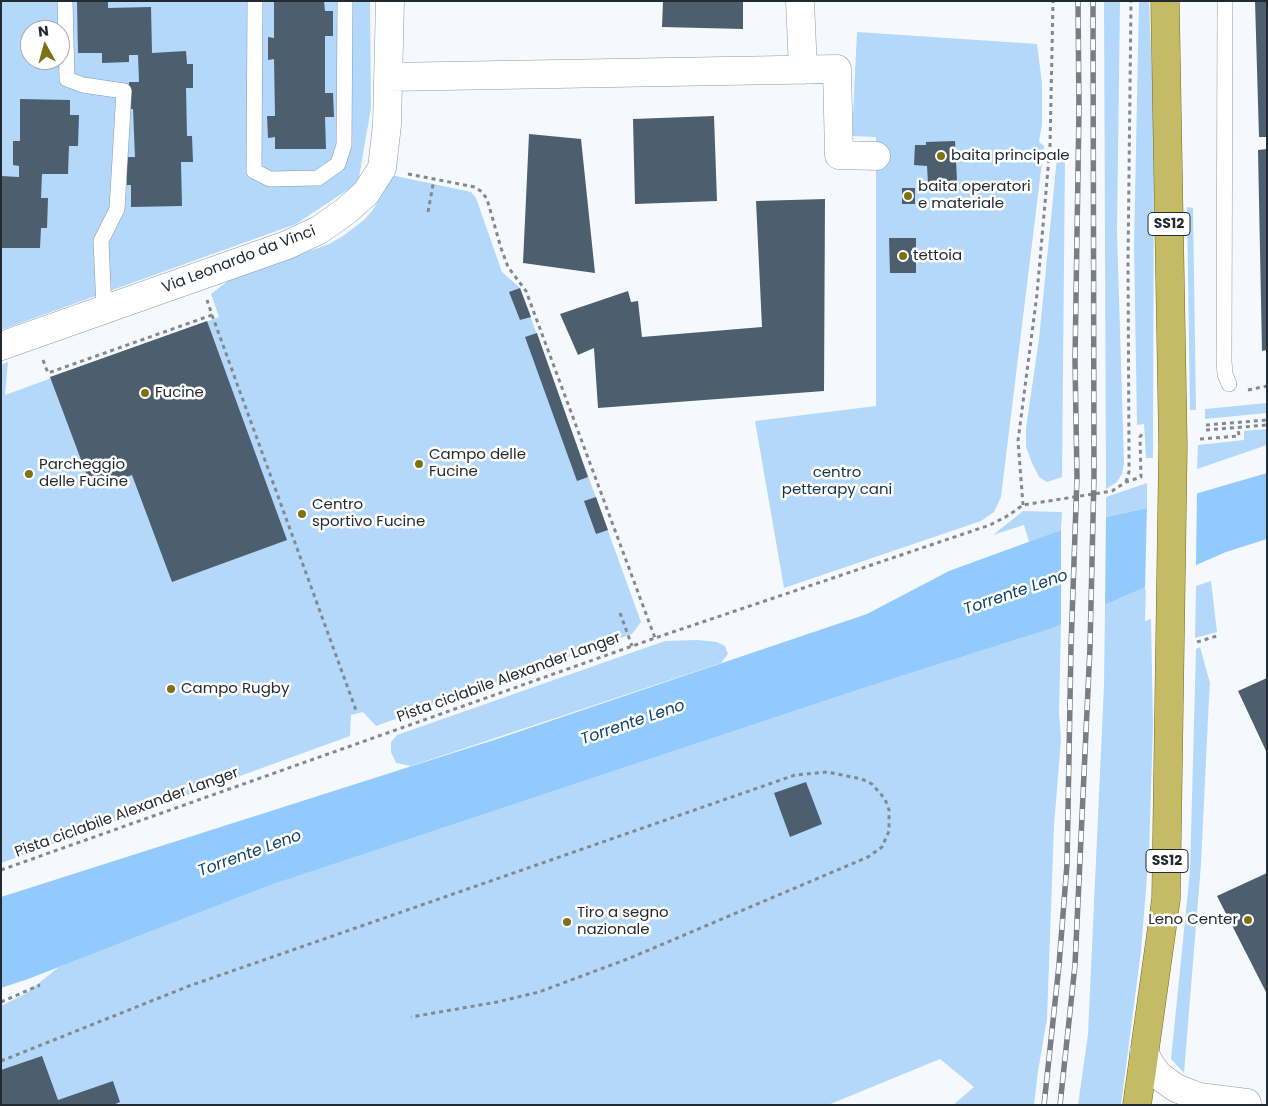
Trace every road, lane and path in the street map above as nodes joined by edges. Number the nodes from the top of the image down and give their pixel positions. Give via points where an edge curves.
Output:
1 (65, 1) edge
2 (255, 1) edge
3 (345, 1) edge
4 (390, 1) edge
5 (800, 1) edge
6 (1052, 1) edge
7 (1131, 1) edge
8 (1165, 1) edge
9 (1225, 1) edge
10 (803, 70) junction
11 (389, 77) junction
12 (876, 156) dead end
13 (382, 168) junction
14 (434, 179) junction
15 (428, 212) dead end
16 (104, 309) junction
17 (212, 315) dead end
18 (1, 346) edge
19 (1229, 384) dead end
20 (1267, 420) edge
21 (1206, 425) dead end
22 (1267, 425) edge
23 (1238, 428) junction
24 (1206, 430) dead end
25 (1144, 431) dead end
26 (1199, 439) dead end
27 (1126, 482) junction
28 (1023, 505) junction
29 (620, 613) dead end
30 (1218, 636) dead end
31 (655, 638) junction
32 (1191, 644) dead end
33 (632, 646) junction
34 (357, 714) dead end
35 (1, 870) edge
36 (40, 985) dead end
37 (1, 1002) edge
38 (411, 1018) dead end
39 (1144, 1052) junction
40 (1, 1061) edge
41 (1251, 1103) edge
42 (1137, 1105) edge

1 - 16 lane via 67,79 124,91 117,209 100,241
2 - 3 lane via 254,171 270,179 318,178 338,164 344,145
4 - 11 street, Via Leonardo da Vinci
5 - 10 street
6 - 28 path via 1050,146 1037,294 1018,441
7 - 27 path via 1129,472
8 - 39 main road, SS12 via 1173,446 1166,899
9 - 19 lane via 1224,361
10 - 11 street
10 - 12 street via 837,69 839,156
11 - 13 street, Via Leonardo da Vinci via 388,125
13 - 14 path
13 - 16 street, Via Leonardo da Vinci via 366,193 320,230 288,245
14 - 15 path
14 - 31 path via 475,187 487,199 508,267 526,291
16 - 18 street, Via Leonardo da Vinci
17 - 34 path
20 - 21 path
22 - 23 path
23 - 24 path
23 - 26 path via 1239,436
25 - 27 path via 1140,436 1141,477
27 - 28 path via 1106,492
28 - 31 path, Pista ciclabile Alexander Langer via 990,525
29 - 33 path
30 - 32 path
31 - 33 path, Pista ciclabile Alexander Langer
33 - 35 path, Pista ciclabile Alexander Langer
36 - 37 path
38 - 40 path via 539,992 630,958 868,857 882,847 889,831 889,810 885,799 872,784 862,779 827,772 795,775 189,986
39 - 41 street via 1158,1075 1176,1088 1199,1097
39 - 42 main road, SS12

